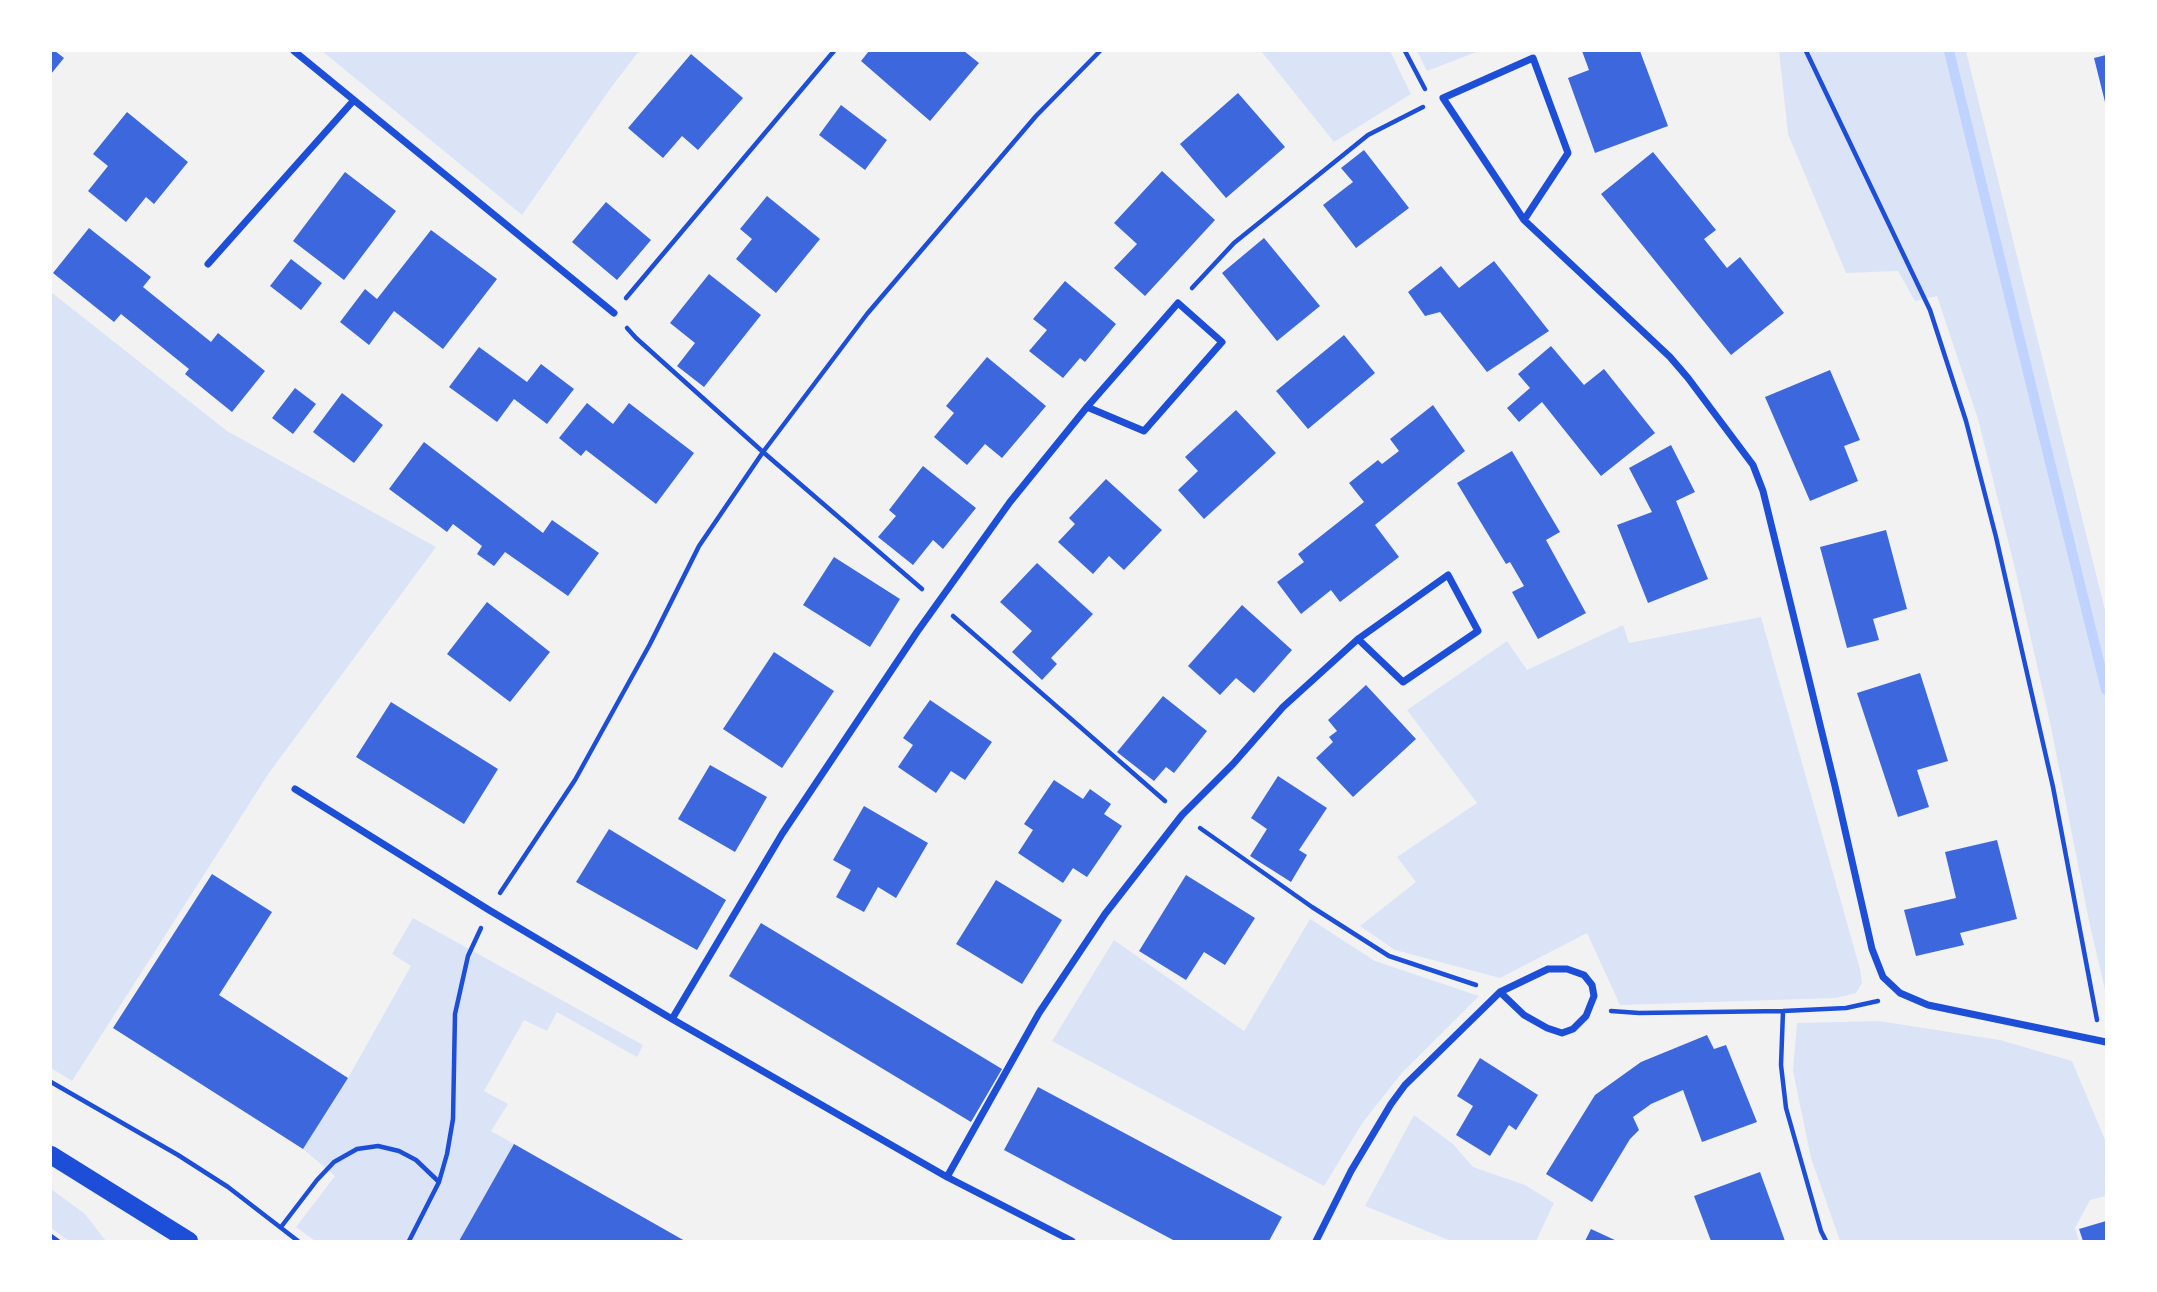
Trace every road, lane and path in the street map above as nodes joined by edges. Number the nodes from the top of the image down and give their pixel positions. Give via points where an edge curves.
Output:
1 (295, 51) edge
2 (834, 51) edge
3 (1100, 51) edge
4 (1405, 51) edge
5 (1807, 51) edge
6 (1443, 98) junction
7 (354, 100) junction
8 (1432, 102) junction
9 (1524, 220) junction
10 (208, 264) dead end
11 (1178, 303) junction
12 (614, 313) junction
13 (1087, 407) junction
14 (763, 452) junction
15 (938, 603) junction
16 (1358, 639) junction
17 (295, 789) dead end
18 (1182, 815) junction
19 (489, 910) junction
20 (1500, 992) junction
21 (1900, 993) junction
22 (1589, 1010) junction
23 (1783, 1012) junction
24 (672, 1019) junction
25 (2104, 1042) edge
26 (51, 1082) edge
27 (51, 1155) edge
28 (947, 1177) junction
29 (439, 1182) junction
30 (281, 1227) junction
31 (51, 1236) edge
32 (178, 1239) edge
33 (58, 1241) edge
34 (299, 1241) edge
35 (409, 1241) edge
36 (1072, 1241) edge
37 (1316, 1241) edge
38 (1826, 1241) edge

1 - 7 street
2 - 12 path
3 - 14 path via 1036,116 867,314
4 - 8 path
5 - 25 path via 1930,310 1966,421 2053,787
6 - 8 path
6 - 9 street
6 - 9 street via 1533,58 1568,153
7 - 10 street
7 - 12 street
8 - 11 path via 1367,135 1234,243
9 - 21 street via 1670,357 1759,477 1872,949 1883,976
11 - 13 street
11 - 13 street via 1222,342 1144,430
12 - 14 path
13 - 15 street via 1010,502
14 - 15 path
14 - 19 path via 699,546 575,780
15 - 18 path
15 - 24 street via 782,834
16 - 16 street via 1403,682 1478,631 1448,575
16 - 18 street via 1283,707
17 - 19 street
18 - 20 path via 1389,956
18 - 28 street via 1105,914 1039,1013
19 - 24 street
19 - 29 path via 468,956 455,1014 453,1119
20 - 22 street via 1524,1016 1562,1033 1573,1029
20 - 22 street via 1548,969 1567,969 1584,975 1592,985
20 - 37 street via 1398,1094 1351,1171
21 - 23 path via 1846,1008
21 - 25 street via 1928,1004
22 - 23 path
23 - 38 path via 1781,1065 1786,1108
24 - 28 street
26 - 30 path via 178,1155
27 - 32 main road
28 - 36 street
29 - 30 path via 399,1151 378,1146 357,1149 334,1162
29 - 35 path
30 - 34 path
31 - 33 path

